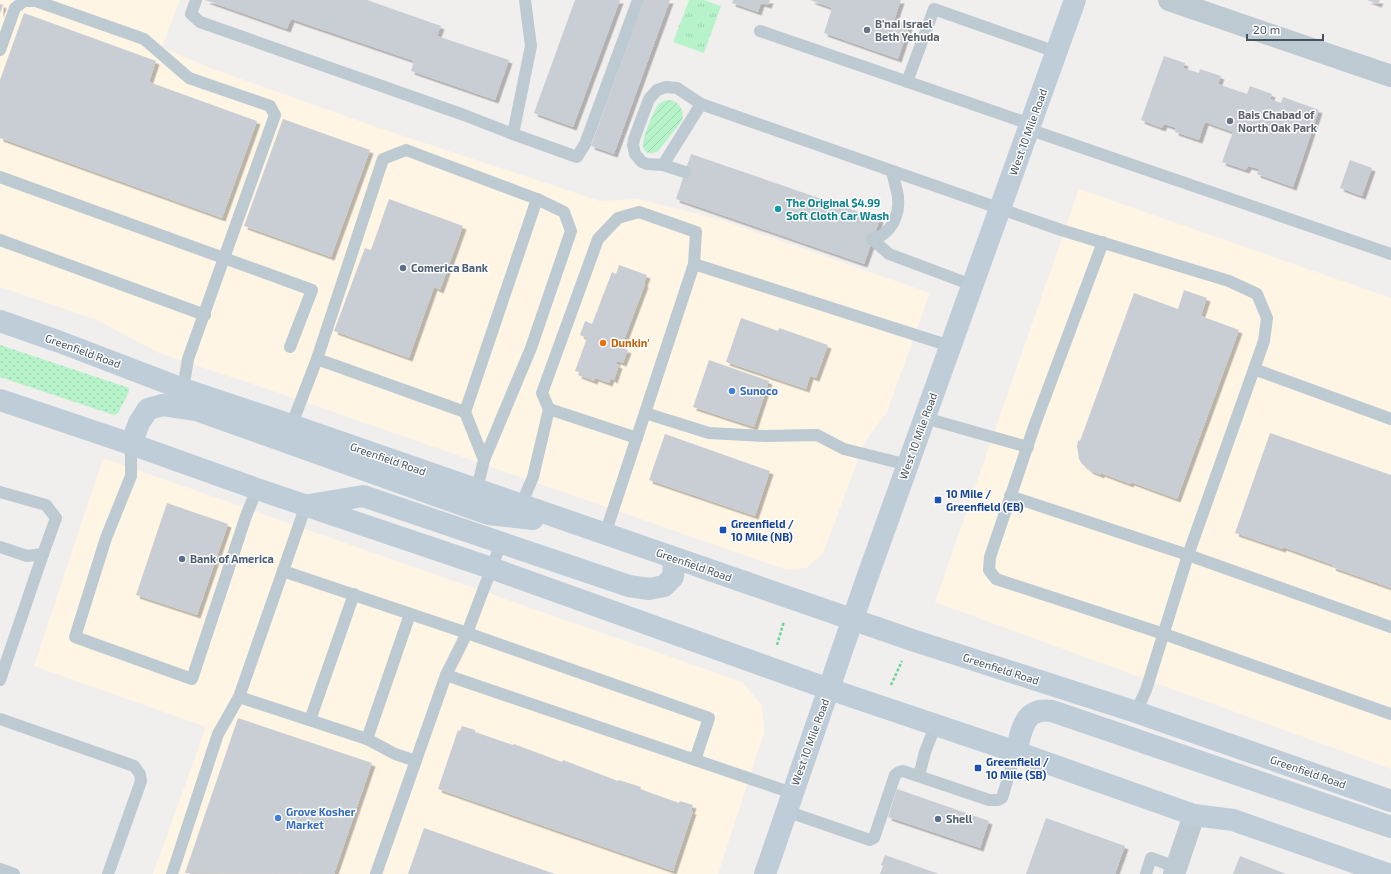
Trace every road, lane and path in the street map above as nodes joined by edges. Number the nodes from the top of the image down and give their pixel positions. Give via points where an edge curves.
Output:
1 (196, 0) edge
2 (525, 0) edge
3 (638, 0) edge
4 (1075, 0) edge
5 (1169, 0) edge
6 (760, 32) dead end
7 (0, 50) edge
8 (1056, 52) junction
9 (1391, 76) edge
10 (907, 82) junction
11 (701, 104) junction
12 (1029, 126) junction
13 (513, 134) junction
14 (663, 165) junction
15 (685, 172) dead end
16 (892, 172) junction
17 (0, 177) edge
18 (537, 199) junction
19 (1000, 209) junction
20 (0, 240) edge
21 (1103, 242) junction
22 (1391, 254) edge
23 (224, 258) junction
24 (694, 264) junction
25 (972, 285) junction
26 (204, 315) junction
27 (0, 322) edge
28 (950, 346) junction
29 (290, 347) dead end
30 (317, 359) junction
31 (1254, 369) junction
32 (183, 389) junction
33 (0, 400) edge
34 (549, 409) junction
35 (465, 412) junction
36 (645, 414) junction
37 (924, 418) junction
38 (1391, 419) edge
39 (288, 433) junction
40 (637, 438) junction
41 (132, 444) junction
42 (1028, 447) junction
43 (484, 460) junction
44 (908, 465) junction
45 (257, 489) junction
46 (0, 492) edge
47 (1010, 496) junction
48 (474, 498) junction
49 (521, 505) junction
50 (306, 506) junction
51 (572, 523) junction
52 (605, 534) junction
53 (501, 543) junction
54 (0, 548) edge
55 (43, 554) junction
56 (1188, 555) junction
57 (674, 558) junction
58 (491, 568) junction
59 (283, 571) junction
60 (354, 594) junction
61 (410, 614) junction
62 (785, 619) dead end
63 (853, 620) junction
64 (1391, 627) edge
65 (467, 633) junction
66 (1164, 634) junction
67 (776, 645) dead end
68 (903, 660) dead end
69 (446, 675) junction
70 (0, 680) edge
71 (890, 686) dead end
72 (829, 688) junction
73 (239, 697) junction
74 (1136, 712) junction
75 (1391, 714) edge
76 (0, 719) edge
77 (310, 720) junction
78 (936, 724) junction
79 (366, 739) junction
80 (1016, 752) junction
81 (696, 760) junction
82 (416, 761) junction
83 (919, 776) junction
84 (1391, 801) edge
85 (789, 802) junction
86 (1194, 815) junction
87 (1391, 827) edge
88 (0, 869) edge
89 (1175, 870) edge
90 (1375, 872) edge
91 (14, 874) edge
92 (108, 874) edge
93 (172, 874) edge
94 (376, 874) edge
95 (765, 874) edge
96 (1146, 874) edge

1 - 13 lane via 191,14 200,22
2 - 13 lane via 531,46
3 - 13 lane via 585,144 577,158
4 - 8 main road, West 10 Mile Road
5 - 9 street
6 - 10 lane
7 - 23 lane via 16,8 24,1 36,1 144,39 190,78 270,106 275,115
8 - 10 lane via 934,9
8 - 12 main road, West 10 Mile Road
10 - 12 lane
11 - 14 lane
11 - 14 lane via 674,87 657,90 649,99 634,139 634,150 636,157 642,162
11 - 16 lane
12 - 19 main road, West 10 Mile Road
12 - 22 lane
14 - 15 lane
16 - 19 lane
16 - 25 lane via 898,197 896,216 890,230 872,239 889,254
17 - 23 lane
18 - 30 lane via 406,150 383,159
18 - 35 lane
18 - 43 lane via 564,212 571,231 531,348
19 - 21 lane
19 - 25 main road, West 10 Mile Road
20 - 26 lane
21 - 31 lane via 1229,281 1257,294 1267,318 1264,341
21 - 42 lane
23 - 26 lane
23 - 29 lane via 312,290
24 - 28 lane
24 - 34 lane via 696,232 639,212 618,218 598,239 542,393
24 - 36 lane
25 - 28 main road, West 10 Mile Road
26 - 32 lane via 188,359
27 - 32 main road, Greenfield Road
28 - 37 main road, West 10 Mile Road
30 - 35 lane
30 - 39 lane
31 - 38 lane
31 - 56 lane
32 - 39 main road, Greenfield Road
33 - 41 main road
34 - 40 lane
34 - 49 lane via 533,477
35 - 43 lane
36 - 40 lane
36 - 44 lane via 709,433 817,435 844,449
37 - 42 lane
37 - 44 main road, West 10 Mile Road
39 - 41 main road via 196,410 164,405 148,409 139,423
39 - 48 main road, Greenfield Road
40 - 52 lane
41 - 45 main road
41 - 45 lane via 131,476 106,538 75,637 192,679
42 - 47 lane
43 - 48 lane
44 - 63 main road, West 10 Mile Road
45 - 50 main road
46 - 55 lane via 46,505 56,518
47 - 56 lane
47 - 66 lane via 990,557 989,570 996,579
48 - 49 main road, Greenfield Road
48 - 51 main road via 488,514
49 - 51 main road, Greenfield Road
50 - 53 main road via 363,496
50 - 58 main road
50 - 59 lane
51 - 52 main road, Greenfield Road
52 - 57 main road, Greenfield Road
53 - 57 main road via 629,586 649,589 664,586 673,577
53 - 58 lane
54 - 55 lane via 27,556
55 - 70 lane
56 - 64 lane
56 - 66 lane
57 - 63 main road, Greenfield Road
58 - 65 lane
58 - 72 main road
59 - 60 lane
59 - 73 lane
60 - 61 lane
60 - 77 lane
61 - 65 lane
61 - 79 lane
62 - 67 path
63 - 72 main road, West 10 Mile Road
63 - 74 main road, Greenfield Road
65 - 69 lane
65 - 81 lane via 709,718
66 - 74 lane
66 - 75 lane
68 - 71 path
69 - 81 lane
69 - 82 lane
72 - 78 main road
72 - 85 main road, West 10 Mile Road
73 - 77 lane
73 - 93 lane via 218,734
74 - 84 main road, Greenfield Road
76 - 92 lane via 134,766 140,774 141,781
77 - 79 lane
78 - 80 main road
78 - 83 lane
79 - 82 lane via 395,754
80 - 83 lane via 1002,798 998,800 989,800
80 - 86 main road
80 - 87 main road via 1024,722 1030,714 1043,710 1052,711
81 - 85 lane
82 - 94 lane
83 - 85 lane via 903,771 896,775 874,838 870,840
85 - 95 main road, West 10 Mile Road
86 - 89 street
86 - 90 main road via 1233,820
88 - 91 lane
89 - 96 lane via 1151,858

